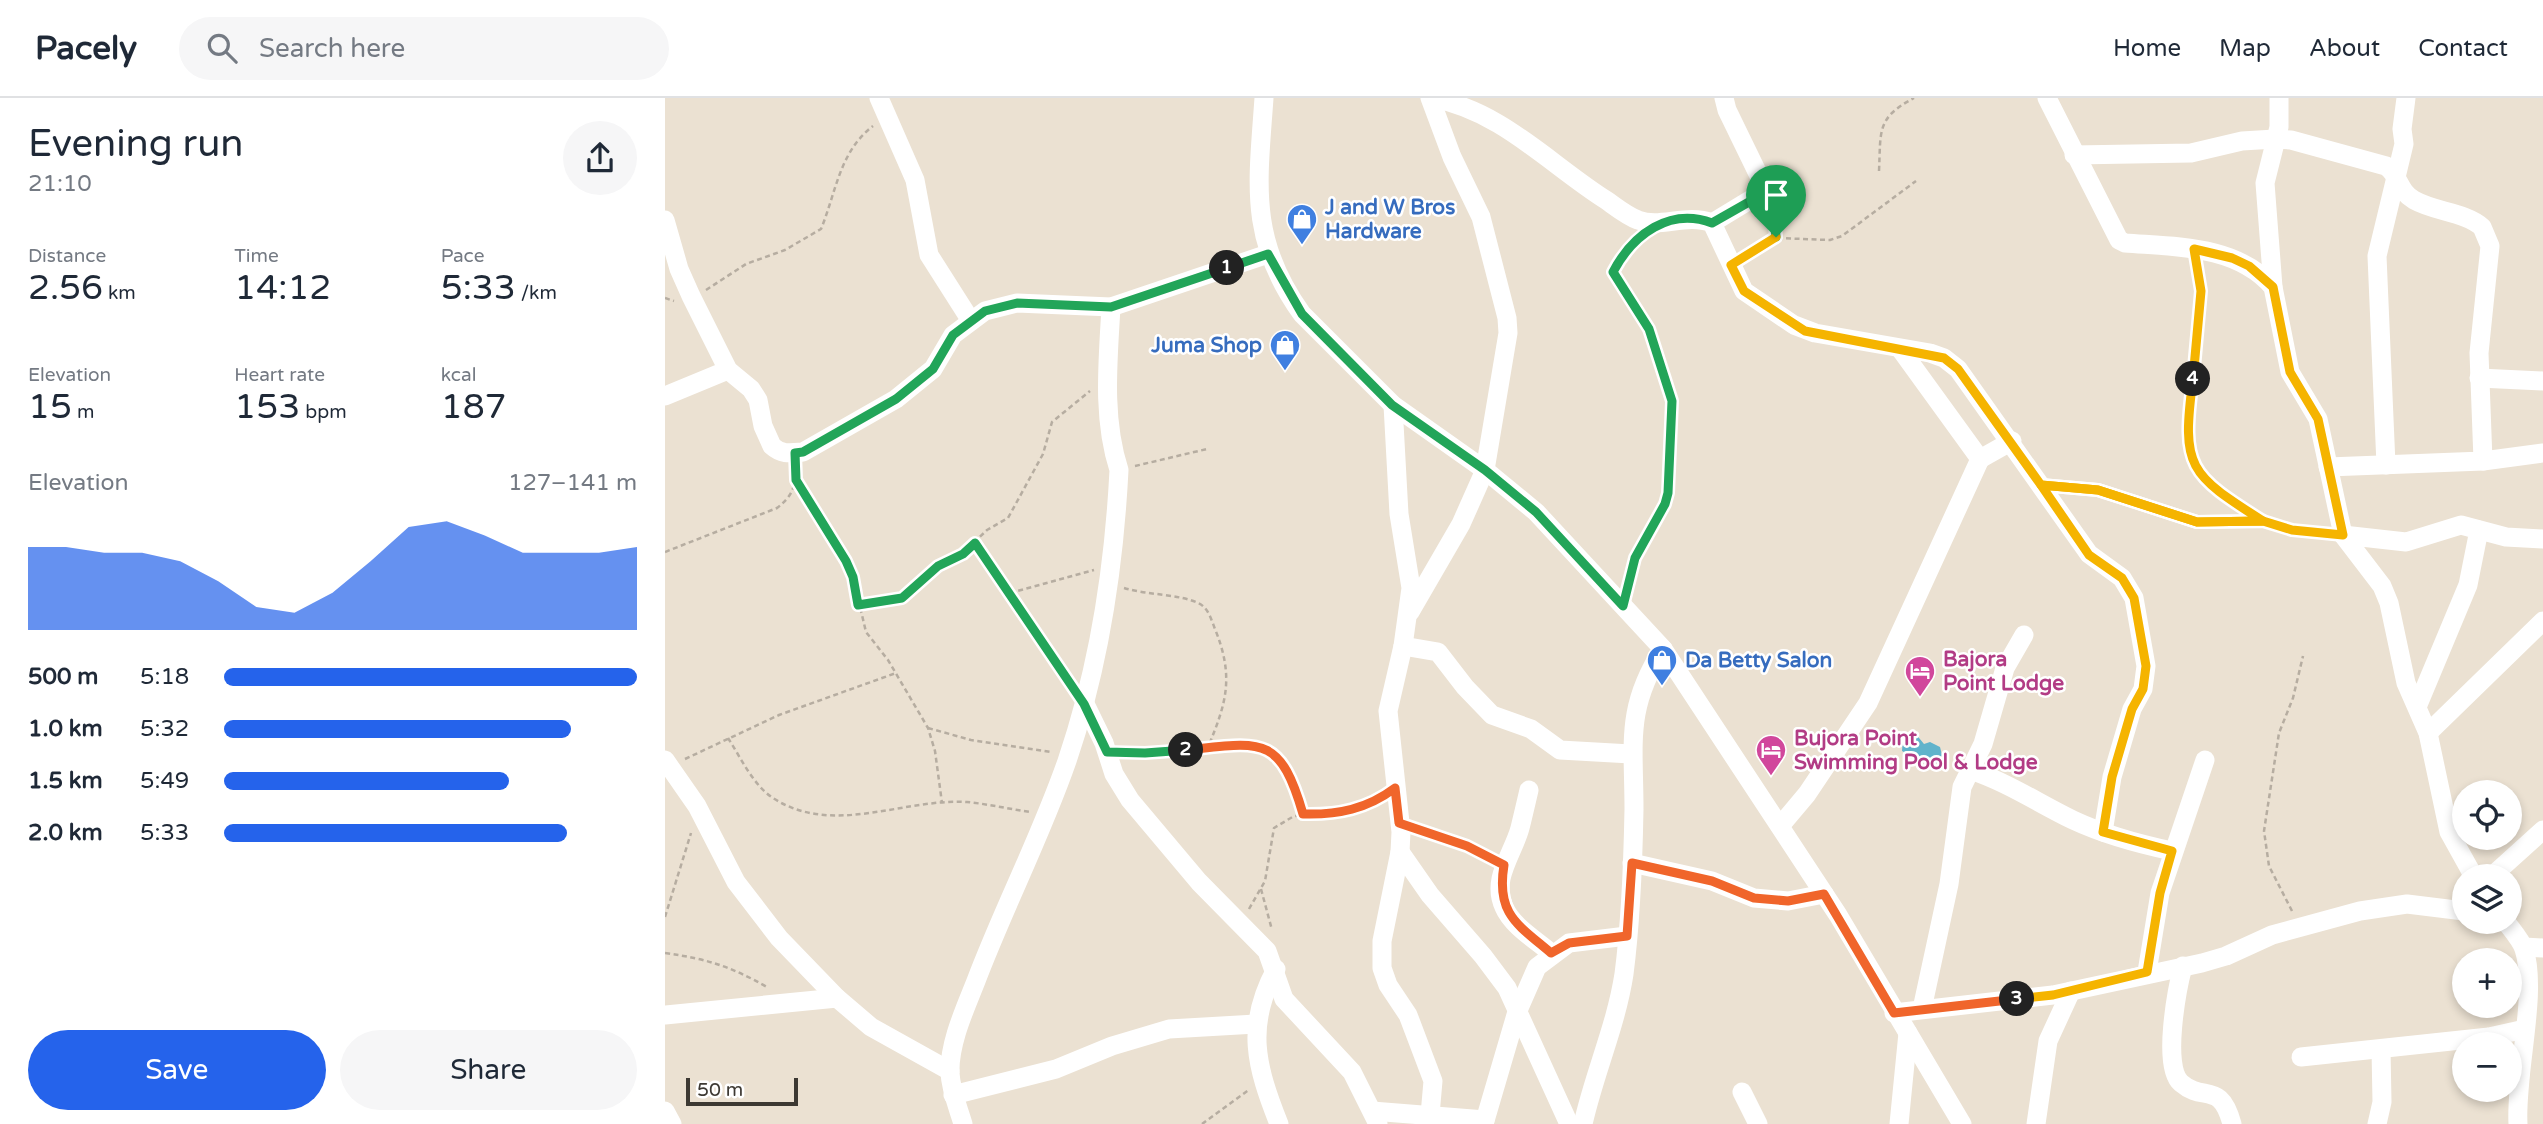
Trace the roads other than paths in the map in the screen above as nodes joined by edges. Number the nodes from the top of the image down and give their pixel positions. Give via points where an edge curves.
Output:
1 (1264, 98) edge
2 (1431, 98) edge
3 (1724, 98) edge
4 (2047, 98) edge
5 (2279, 98) edge
6 (2406, 98) edge
7 (883, 107) edge
8 (2275, 139) junction
9 (2074, 155) junction
10 (2396, 176) junction
11 (665, 220) edge
12 (1712, 223) junction
13 (1268, 254) junction
14 (2273, 287) junction
15 (1111, 307) junction
16 (971, 321) junction
17 (1901, 350) junction
18 (728, 370) junction
19 (2479, 378) junction
20 (2543, 381) edge
21 (665, 396) edge
22 (1392, 405) junction
23 (2012, 441) junction
24 (2543, 453) edge
25 (1980, 459) junction
26 (2483, 461) junction
27 (2386, 465) junction
28 (2328, 467) junction
29 (1485, 470) junction
30 (2479, 530) junction
31 (2343, 535) junction
32 (2543, 539) edge
33 (1406, 619) junction
34 (2543, 621) edge
35 (2024, 635) dead end
36 (1403, 646) junction
37 (1663, 649) junction
38 (1084, 704) junction
39 (2417, 707) junction
40 (2428, 733) junction
41 (1631, 754) junction
42 (2205, 760) dead end
43 (667, 765) edge
44 (1970, 770) junction
45 (1529, 790) dead end
46 (1780, 827) junction
47 (2543, 830) edge
48 (2103, 832) junction
49 (2172, 851) junction
50 (1400, 852) junction
51 (1632, 863) junction
52 (2467, 864) edge
53 (2505, 864) edge
54 (1824, 894) junction
55 (2452, 910) edge
56 (2518, 934) edge
57 (1627, 936) junction
58 (2533, 948) edge
59 (1551, 953) junction
60 (2183, 966) junction
61 (1276, 969) junction
62 (2147, 972) junction
63 (2071, 991) junction
64 (838, 998) junction
65 (1922, 1009) junction
66 (1894, 1013) junction
67 (665, 1015) edge
68 (1516, 1015) junction
69 (1255, 1024) junction
70 (2525, 1029) junction
71 (1908, 1033) junction
72 (2381, 1049) junction
73 (2301, 1057) dead end
74 (950, 1071) junction
75 (1742, 1092) dead end
76 (953, 1095) junction
77 (665, 1111) edge
78 (1430, 1115) junction
79 (1375, 1118) edge
80 (1485, 1122) edge
81 (672, 1124) edge
82 (963, 1124) edge
83 (1279, 1124) edge
84 (1569, 1124) edge
85 (1583, 1124) edge
86 (1758, 1124) edge
87 (1899, 1124) edge
88 (1962, 1124) edge
89 (2036, 1124) edge
90 (2232, 1124) edge
91 (2378, 1124) edge
92 (2518, 1124) edge

1 - 13 street via 1259,170 1261,226
2 - 12 street via 1477,111 1637,220 1694,217
2 - 29 street via 1481,217 1507,318
3 - 12 street via 1763,191
4 - 9 street
5 - 8 street
6 - 10 street via 2405,144
7 - 16 street via 915,180 929,255
8 - 9 street via 2191,153
8 - 10 street via 2379,163
8 - 14 street via 2265,183
9 - 14 street via 2119,240 2194,249 2240,262
10 - 19 street via 2400,190 2411,199 2477,222 2489,239
10 - 27 street via 2377,256
11 - 18 street via 679,269
12 - 17 street via 1744,291 1805,331
13 - 15 street
13 - 22 street via 1302,314
14 - 28 street via 2290,372 2318,419
15 - 16 street via 1017,303 985,311
15 - 38 street via 1110,437 1119,470 1100,642
16 - 18 street via 953,335 933,369 896,399 803,452 778,452 772,446 758,400
17 - 23 street via 1944,358 1958,369
17 - 25 street
18 - 21 street
19 - 20 street
19 - 26 street
22 - 29 street
22 - 33 street via 1399,514 1411,588
23 - 25 street
23 - 48 street via 2089,555 2122,578 2134,598 2146,666 2143,689 2132,709 2112,777
24 - 26 street
25 - 46 street via 1868,703
26 - 27 street
27 - 28 street
28 - 31 street
29 - 33 street via 1461,524
29 - 37 street via 1536,512
30 - 31 street via 2452,526 2406,542
30 - 32 street
30 - 39 street via 2468,585
31 - 39 street via 2382,586 2395,622 2406,683
33 - 36 street
34 - 40 street
35 - 44 street via 2005,668 1983,744
36 - 41 street via 1438,652 1492,715 1531,729 1560,750
36 - 50 street via 1388,711
37 - 41 street via 1645,677 1633,723
37 - 46 street
38 - 61 street via 1114,774 1150,828 1267,951
38 - 74 street via 1046,815 967,1003
39 - 40 street
40 - 52 street via 2449,832
41 - 51 street
42 - 49 street
43 - 64 street via 697,806 736,882 757,911
44 - 48 street via 1998,779
44 - 65 street via 1958,806 1949,884
45 - 59 street via 1504,865 1501,896 1504,908 1519,926
46 - 54 street
47 - 53 street
48 - 49 street
49 - 62 street
50 - 68 street via 1499,978
50 - 78 street via 1385,921 1382,968 1408,1015 1433,1081
51 - 54 street via 1712,881 1754,898 1788,901
51 - 57 street
54 - 66 street
55 - 60 street via 2407,904 2301,926 2226,956
56 - 58 street
57 - 59 street via 1569,943
57 - 85 street via 1624,975
58 - 70 street
59 - 68 street via 1537,967
60 - 62 street
60 - 90 street via 2173,1019 2175,1073 2180,1083 2223,1101
61 - 69 street via 1264,990
61 - 79 street via 1284,999 1347,1064
62 - 63 street
63 - 65 street
63 - 89 street via 2048,1041
64 - 67 street
64 - 74 street via 871,1027
65 - 66 street
66 - 71 street
68 - 80 street
68 - 84 street
69 - 76 street via 1168,1029 1033,1076
69 - 83 street via 1262,1082
70 - 72 street
70 - 92 street
71 - 87 street
71 - 88 street
72 - 73 street
72 - 91 street
74 - 76 street
75 - 86 street
76 - 82 street
77 - 81 street
78 - 79 street
78 - 80 street

